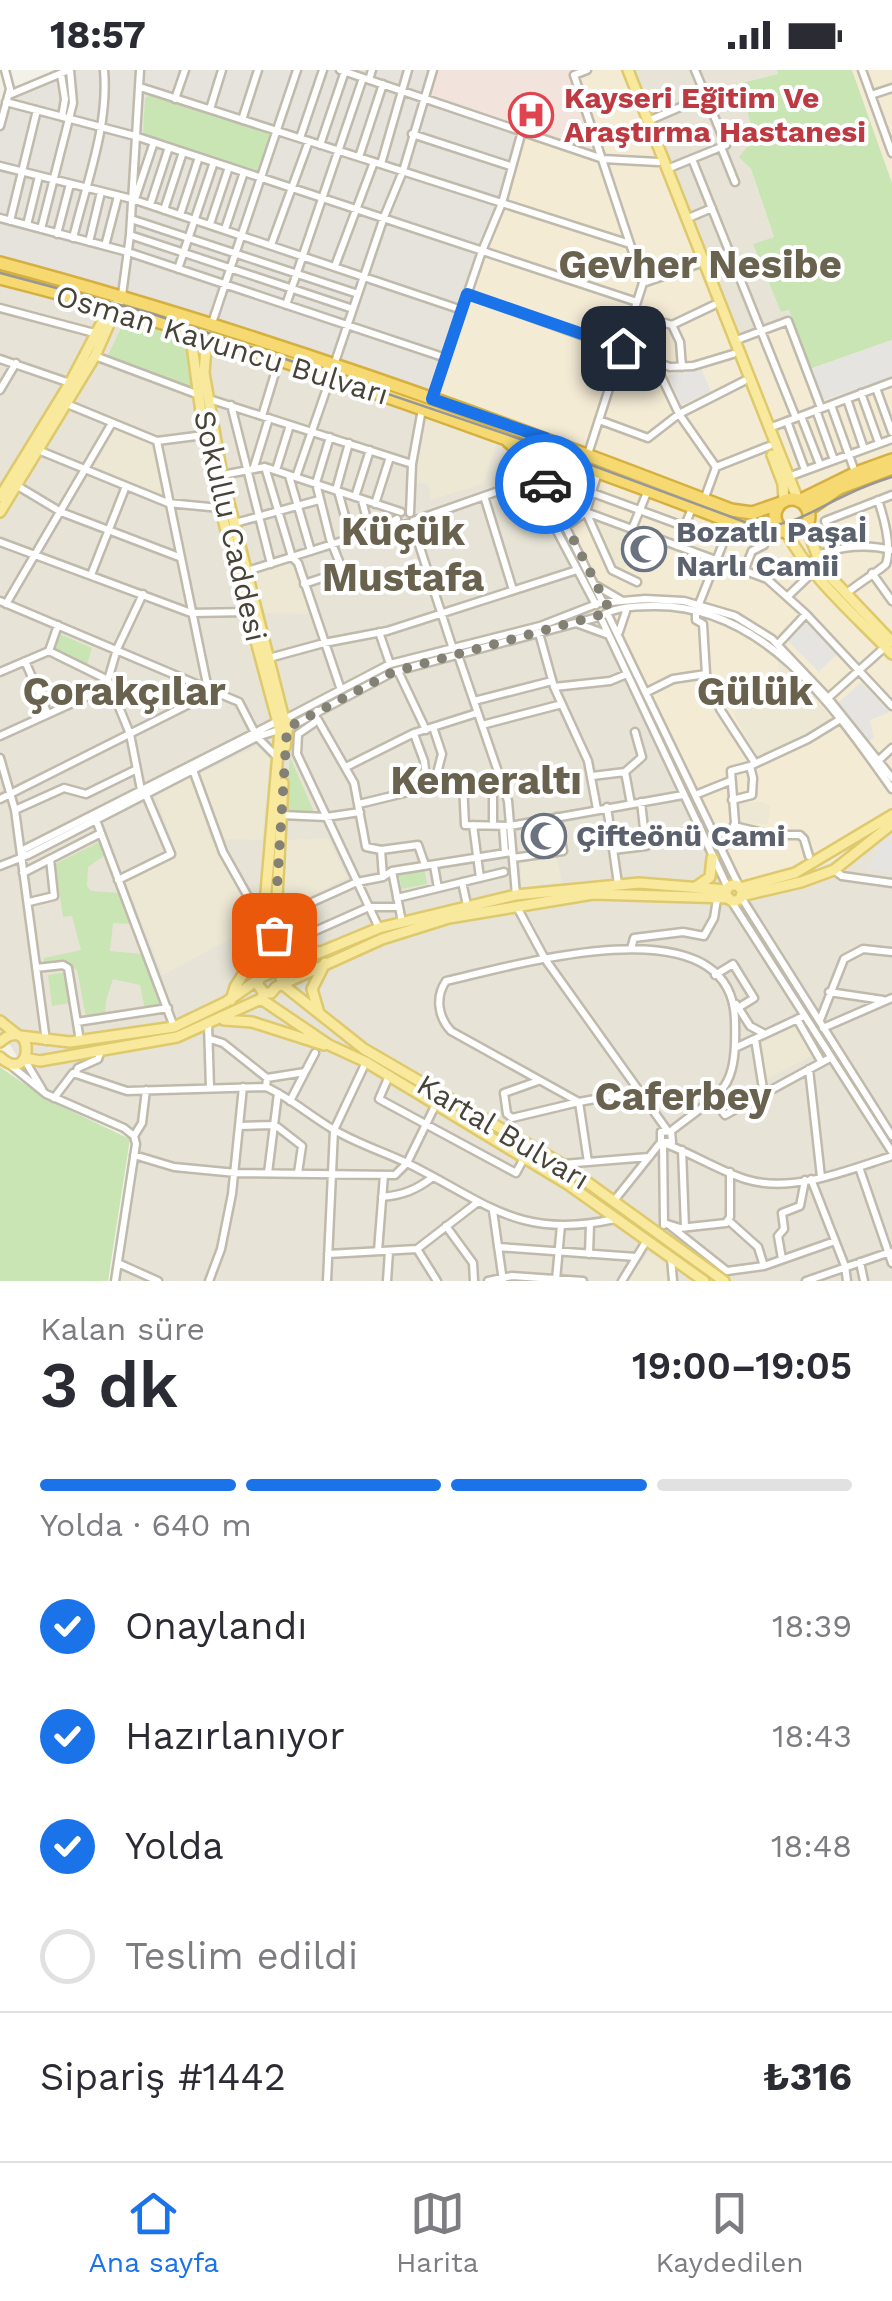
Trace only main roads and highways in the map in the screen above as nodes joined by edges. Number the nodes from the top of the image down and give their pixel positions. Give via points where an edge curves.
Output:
1 (626, 70) edge
2 (662, 165) junction
3 (0, 262) edge
4 (701, 263) junction
5 (0, 278) edge
6 (116, 300) junction
7 (190, 330) junction
8 (209, 330) junction
9 (332, 372) junction
10 (204, 397) junction
11 (427, 404) junction
12 (506, 438) junction
13 (538, 443) junction
14 (892, 460) edge
15 (892, 468) edge
16 (0, 497) edge
17 (698, 503) junction
18 (794, 503) junction
19 (0, 512) edge
20 (806, 526) junction
21 (784, 531) junction
22 (243, 573) junction
23 (890, 644) edge
24 (282, 725) junction
25 (892, 815) edge
26 (892, 824) edge
27 (717, 854) road end
28 (826, 857) junction
29 (834, 869) junction
30 (693, 888) junction
31 (734, 893) junction
32 (516, 900) junction
33 (274, 935) junction
34 (263, 943) junction
35 (322, 952) junction
36 (325, 963) junction
37 (279, 970) junction
38 (264, 978) junction
39 (279, 985) junction
40 (262, 996) junction
41 (231, 1000) junction
42 (320, 1016) junction
43 (0, 1022) edge
44 (212, 1022) junction
45 (18, 1036) junction
46 (0, 1042) edge
47 (329, 1044) junction
48 (24, 1059) junction
49 (3, 1062) edge
50 (704, 1281) edge
51 (724, 1281) edge

1 - 2 main road
1 - 2 main road
2 - 4 main road
2 - 4 main road
3 - 6 highway, Osman Kavuncu Bulvarı
4 - 18 main road
4 - 18 main road
5 - 6 highway, Osman Kavuncu Bulvarı
6 - 7 highway, Osman Kavuncu Bulvarı
6 - 8 highway, Osman Kavuncu Bulvarı
6 - 16 main road
6 - 19 main road via 95,356
7 - 8 highway, Osman Kavuncu Bulvarı
7 - 10 main road, Sokullu Caddesi
8 - 9 highway, Osman Kavuncu Bulvarı
8 - 9 highway, Osman Kavuncu Bulvarı via 279,360
8 - 10 main road, Sokullu Caddesi
9 - 11 highway, Osman Kavuncu Bulvarı
10 - 22 main road, Sokullu Caddesi
10 - 22 main road, Sokullu Caddesi via 204,435 220,508
11 - 12 highway, Osman Kavuncu Bulvarı
11 - 13 highway, Osman Kavuncu Bulvarı
12 - 13 highway, Osman Kavuncu Bulvarı
12 - 13 highway via 535,477
13 - 17 highway, Osman Kavuncu Bulvarı via 598,472
13 - 17 highway, Osman Kavuncu Bulvarı via 588,454
14 - 18 highway
15 - 18 highway
17 - 18 highway, Osman Kavuncu Bulvarı via 752,513
17 - 21 highway, Osman Kavuncu Bulvarı via 731,522
18 - 20 highway
18 - 21 highway via 775,516
20 - 21 highway
20 - 23 main road via 822,568
21 - 23 main road via 814,571
22 - 24 main road, Sokullu Caddesi
22 - 24 main road, Sokullu Caddesi
24 - 33 main road, Sokullu Caddesi
24 - 34 main road, Sokullu Caddesi
25 - 28 main road
26 - 29 main road
27 - 30 main road via 709,879
28 - 29 main road via 837,858
28 - 31 main road
29 - 31 main road
30 - 31 main road
30 - 32 main road via 618,884
31 - 32 main road via 716,899 594,894
32 - 35 main road via 379,928
32 - 36 main road
33 - 35 main road
33 - 37 main road, Sokullu Caddesi
34 - 38 main road, Sokullu Caddesi
34 - 41 main road
35 - 37 main road
36 - 39 main road
36 - 42 main road via 312,988
37 - 38 main road
37 - 39 main road, Sokullu Caddesi
38 - 39 main road
38 - 40 main road
38 - 41 main road
39 - 40 main road
39 - 42 main road, Kartal Bulvarı
40 - 44 main road
40 - 47 main road, Kartal Bulvarı
41 - 45 main road via 174,1027 80,1041
42 - 51 main road, Kartal Bulvarı via 562,1164
43 - 45 main road
44 - 47 main road via 252,1022
44 - 48 main road via 176,1037
45 - 46 main road
45 - 48 main road via 27,1045
47 - 50 main road, Kartal Bulvarı via 524,1158
48 - 49 main road

